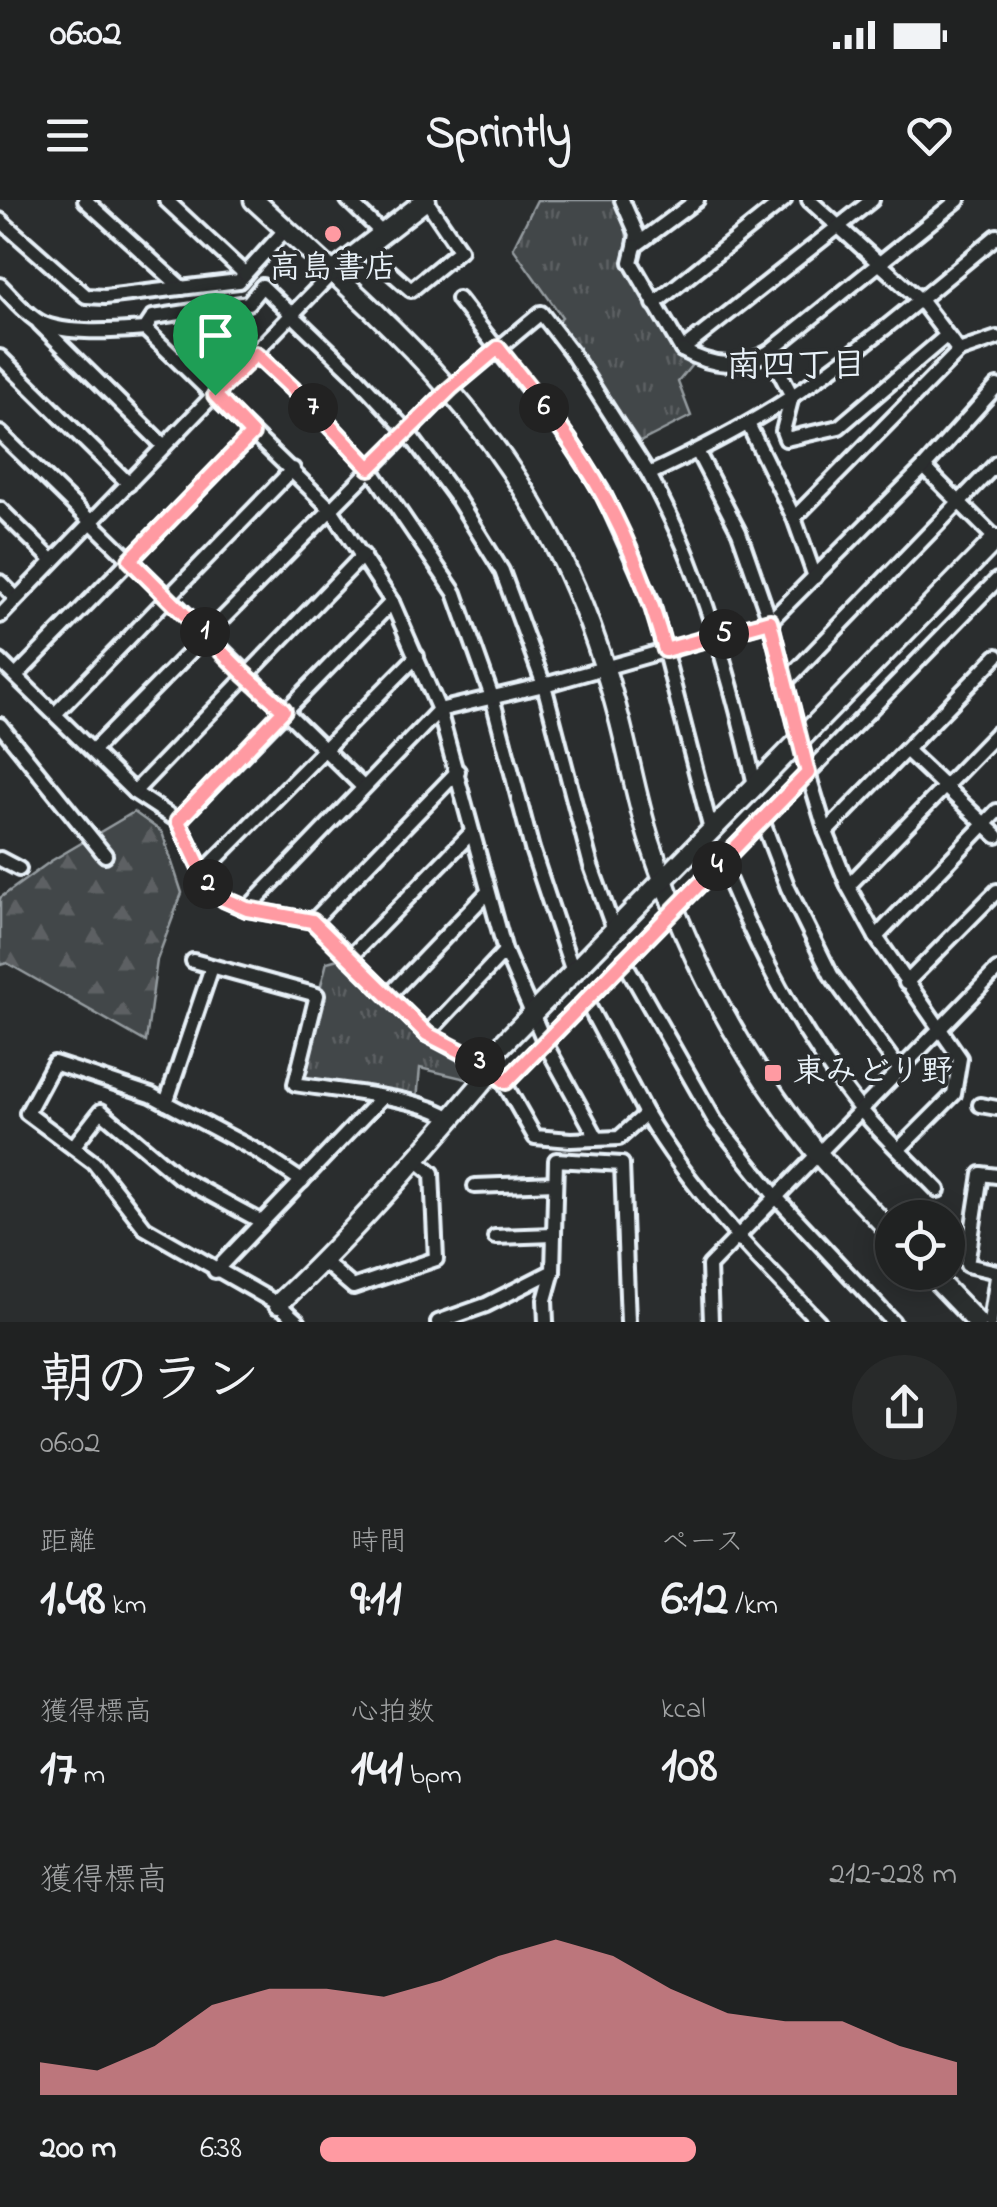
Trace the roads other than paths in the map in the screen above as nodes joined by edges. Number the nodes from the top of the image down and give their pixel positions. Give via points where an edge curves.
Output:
1 (85, 200) edge
2 (166, 200) edge
3 (254, 200) edge
4 (426, 200) edge
5 (622, 200) edge
6 (697, 200) edge
7 (784, 200) edge
8 (809, 200) edge
9 (872, 200) edge
10 (958, 200) edge
11 (355, 202) edge
12 (0, 220) edge
13 (838, 227) junction
14 (286, 230) junction
15 (383, 234) junction
16 (997, 236) edge
17 (635, 246) junction
18 (364, 249) junction
19 (879, 264) junction
20 (333, 272) junction
21 (245, 274) junction
22 (0, 285) edge
23 (182, 288) junction
24 (458, 300) dead end
25 (920, 300) junction
26 (654, 304) junction
27 (290, 316) junction
28 (37, 322) junction
29 (145, 329) junction
30 (946, 336) junction
31 (997, 338) edge
32 (498, 348) junction
33 (682, 350) junction
34 (959, 351) junction
35 (769, 352) junction
36 (256, 354) junction
37 (0, 357) edge
38 (997, 386) edge
39 (451, 388) junction
40 (215, 395) junction
41 (792, 396) junction
42 (748, 424) junction
43 (407, 432) junction
44 (0, 433) edge
45 (252, 434) junction
46 (164, 446) junction
47 (697, 451) junction
48 (997, 463) edge
49 (924, 466) junction
50 (370, 468) junction
51 (293, 469) junction
52 (649, 474) junction
53 (128, 484) junction
54 (959, 503) junction
55 (0, 509) edge
56 (331, 509) junction
57 (794, 518) junction
58 (91, 522) junction
59 (996, 539) edge
60 (363, 554) junction
61 (52, 560) junction
62 (130, 560) junction
63 (815, 577) junction
64 (997, 580) edge
65 (0, 582) edge
66 (169, 597) junction
67 (16, 598) junction
68 (392, 602) junction
69 (0, 616) edge
70 (770, 621) junction
71 (208, 635) junction
72 (717, 636) junction
73 (665, 650) junction
74 (418, 656) junction
75 (997, 656) edge
76 (0, 661) edge
77 (604, 666) junction
78 (244, 674) junction
79 (16, 676) junction
80 (786, 680) junction
81 (544, 685) junction
82 (492, 697) junction
83 (284, 710) junction
84 (439, 710) junction
85 (55, 714) junction
86 (0, 725) edge
87 (997, 733) edge
88 (799, 739) junction
89 (324, 748) junction
90 (93, 750) junction
91 (906, 750) junction
92 (458, 771) junction
93 (808, 773) junction
94 (755, 784) junction
95 (945, 786) junction
96 (363, 788) junction
97 (134, 792) junction
98 (997, 811) edge
99 (762, 820) junction
100 (178, 821) junction
101 (985, 824) junction
102 (712, 830) junction
103 (471, 832) junction
104 (826, 832) junction
105 (997, 836) edge
106 (105, 855) dead end
107 (0, 859) edge
108 (722, 862) junction
109 (19, 870) dead end
110 (202, 873) junction
111 (663, 880) junction
112 (848, 886) junction
113 (997, 891) edge
114 (487, 893) junction
115 (247, 909) junction
116 (673, 911) junction
117 (312, 921) junction
118 (614, 930) junction
119 (876, 937) junction
120 (504, 951) junction
121 (350, 958) junction
122 (193, 961) dead end
123 (624, 961) junction
124 (212, 966) junction
125 (997, 970) edge
126 (573, 972) junction
127 (906, 984) junction
128 (389, 995) junction
129 (586, 1001) junction
130 (532, 1014) junction
131 (938, 1028) junction
132 (427, 1034) junction
133 (545, 1043) junction
134 (899, 1069) junction
135 (495, 1073) junction
136 (382, 1098) junction
137 (166, 1103) junction
138 (980, 1105) dead end
139 (860, 1108) junction
140 (997, 1108) edge
141 (646, 1114) junction
142 (452, 1119) junction
143 (597, 1138) junction
144 (73, 1147) junction
145 (899, 1149) junction
146 (818, 1153) junction
147 (415, 1159) junction
148 (997, 1176) edge
149 (302, 1181) junction
150 (555, 1184) junction
151 (475, 1186) dead end
152 (938, 1190) dead end
153 (776, 1197) junction
154 (875, 1215) edge
155 (262, 1222) junction
156 (554, 1235) junction
157 (736, 1236) junction
158 (495, 1238) dead end
159 (324, 1262) junction
160 (216, 1271) junction
161 (553, 1271) junction
162 (997, 1274) edge
163 (947, 1290) edge
164 (278, 1304) junction
165 (298, 1322) edge
166 (438, 1322) edge
167 (546, 1322) edge
168 (628, 1322) edge
169 (711, 1322) edge
170 (819, 1322) edge
171 (894, 1322) edge
172 (977, 1322) edge
173 (990, 1322) edge

1 - 23 street
2 - 21 street
3 - 14 street
4 - 15 street
4 - 18 street via 460,250 411,290
5 - 17 street via 637,234
6 - 17 street
7 - 26 street
8 - 13 street
9 - 13 street
10 - 19 street
11 - 15 street
12 - 23 street via 86,296
13 - 19 street
13 - 33 street
14 - 20 street
14 - 21 street
15 - 18 street
16 - 25 street
17 - 26 street via 631,262
18 - 20 street
19 - 25 street
19 - 35 street
20 - 27 street
20 - 39 street
21 - 23 street via 239,282
22 - 28 street
24 - 32 street
25 - 30 street
25 - 41 street
26 - 33 street
27 - 29 street via 262,286 248,303 153,317
27 - 36 street
27 - 43 street
28 - 29 street
28 - 46 street
29 - 40 street
30 - 34 street
30 - 41 street via 839,427 786,439 782,431
31 - 34 street
32 - 39 street
32 - 52 street via 541,313
32 - 73 street via 603,493 652,602
33 - 35 street via 725,366
34 - 57 street
35 - 41 street
36 - 40 street
36 - 50 street
37 - 53 street
38 - 49 street
39 - 43 street
39 - 77 street via 546,529
40 - 45 street
40 - 46 street
41 - 42 street
42 - 47 street
42 - 57 street
43 - 50 street
43 - 81 street via 502,571
44 - 58 street
45 - 51 street
45 - 62 street
46 - 53 street
47 - 52 street
47 - 70 street via 738,532
48 - 54 street
49 - 54 street
49 - 63 street
50 - 56 street
50 - 82 street via 455,593
51 - 56 street
51 - 66 street
52 - 72 street
53 - 58 street
54 - 59 street
54 - 80 street
55 - 61 street
56 - 60 street
56 - 71 street
57 - 63 street
58 - 61 street
58 - 62 street
59 - 88 street
60 - 68 street
60 - 78 street
61 - 67 street
62 - 66 street
62 - 79 street
63 - 70 street
64 - 93 street
65 - 67 street
66 - 71 street
66 - 85 street
67 - 69 street
68 - 74 street
68 - 83 street
70 - 72 street
70 - 80 street
71 - 78 street
71 - 90 street
72 - 73 street
72 - 94 street
73 - 77 street
73 - 102 street
74 - 84 street
74 - 89 street
75 - 91 street
76 - 79 street
77 - 81 street
77 - 111 street
78 - 83 street
78 - 97 street
79 - 85 street
80 - 88 street
81 - 82 street
81 - 118 street
82 - 84 street
82 - 126 street
83 - 89 street
83 - 100 street
84 - 92 street
84 - 96 street
85 - 90 street
86 - 106 street
87 - 95 street
88 - 93 street
88 - 94 street
89 - 96 street
89 - 110 street
90 - 97 street
91 - 95 street
91 - 104 street
92 - 103 street
92 - 117 street
93 - 99 street
93 - 104 street
94 - 102 street
95 - 101 street
95 - 112 street
96 - 115 street
97 - 100 street
98 - 101 street
99 - 108 street
99 - 134 street via 831,974
100 - 110 street
101 - 105 street
101 - 119 street
102 - 111 street
103 - 114 street
103 - 121 street
104 - 112 street
107 - 109 street
108 - 116 street
108 - 139 street via 781,994
110 - 115 street via 224,899
111 - 116 street
111 - 118 street
112 - 119 street
113 - 127 street
114 - 120 street
114 - 128 street
115 - 117 street
116 - 123 street
116 - 146 street via 739,1043
117 - 121 street
118 - 126 street
119 - 127 street
120 - 130 street
120 - 132 street
121 - 128 street
122 - 124 street
123 - 129 street
123 - 153 street via 714,1121
124 - 136 street via 317,995 296,1084
124 - 137 street
125 - 131 street
126 - 130 street
127 - 131 street
128 - 132 street
129 - 133 street
129 - 141 street
130 - 133 street
130 - 135 street via 494,1053
131 - 134 street
131 - 145 street via 960,1058 954,1094
132 - 135 street
133 - 135 street
133 - 143 street
134 - 139 street
135 - 142 street
135 - 143 street via 534,1136
136 - 142 street
136 - 149 street
137 - 144 street via 54,1063 27,1114
137 - 149 street
138 - 140 street
139 - 145 street
139 - 146 street
141 - 143 street via 619,1138
141 - 157 street
142 - 147 street
144 - 155 street via 100,1111 179,1177
144 - 160 street via 94,1163 145,1228
145 - 152 street
146 - 153 street
146 - 154 street
147 - 159 street
147 - 159 street via 432,1173 436,1259 352,1288
148 - 162 street via 981,1174 967,1265
149 - 155 street
150 - 151 street
150 - 156 street
150 - 168 street via 556,1160 622,1164
153 - 157 street
153 - 171 street
155 - 160 street
156 - 158 street
156 - 161 street
157 - 169 street via 708,1266
157 - 170 street
159 - 164 street
160 - 164 street
161 - 166 street
161 - 167 street
162 - 173 street
163 - 172 street
164 - 165 street

